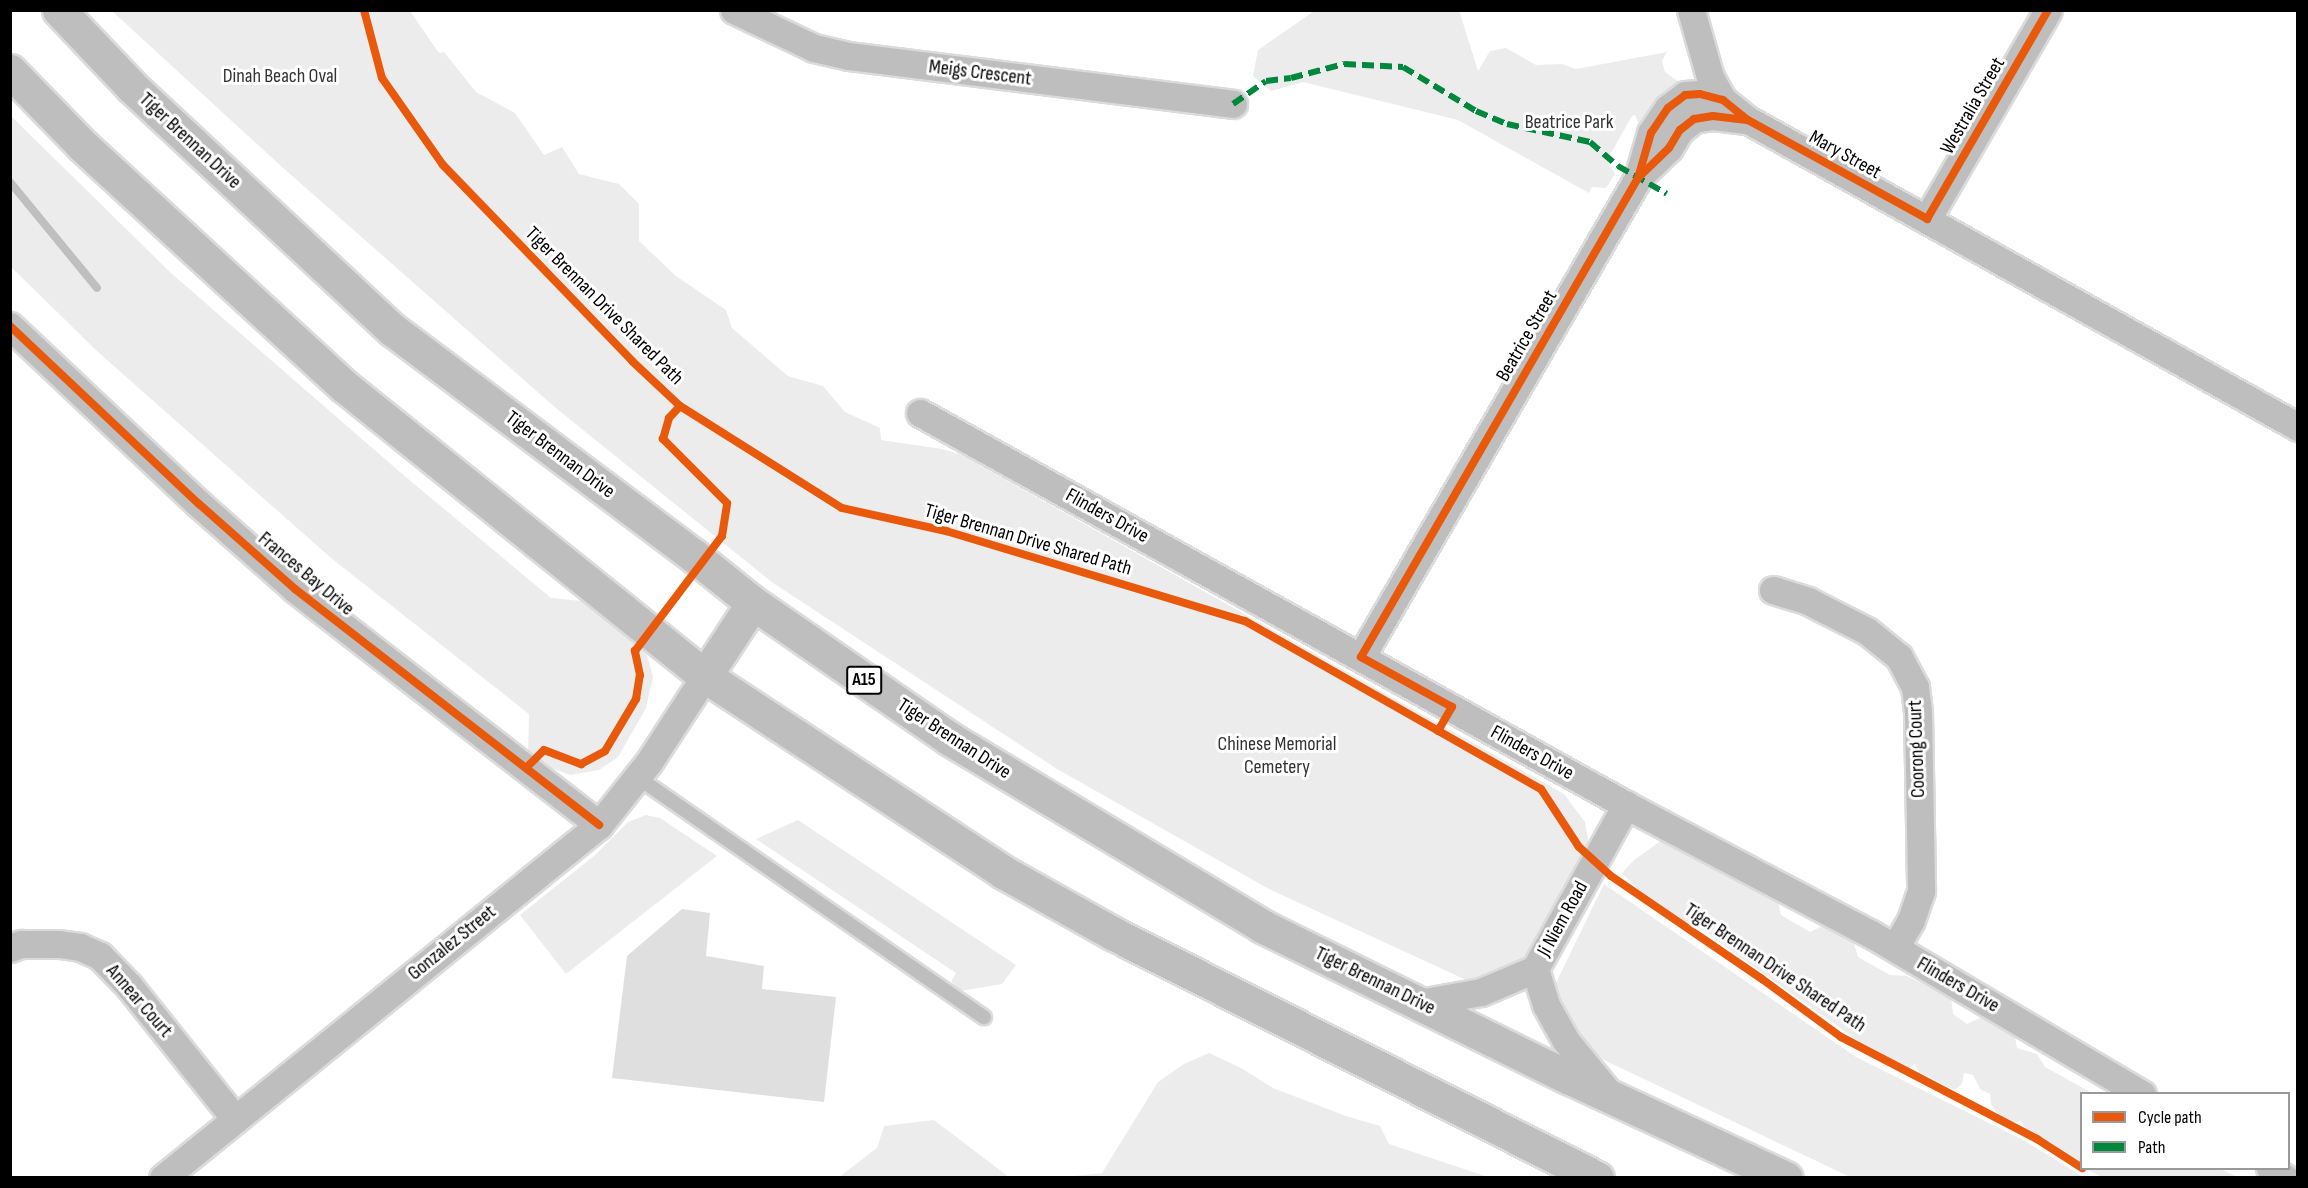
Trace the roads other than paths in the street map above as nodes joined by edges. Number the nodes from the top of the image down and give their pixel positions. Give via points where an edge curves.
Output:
1 (59, 10) edge
2 (734, 10) edge
3 (1691, 10) edge
4 (2048, 10) edge
5 (10, 71) edge
6 (1704, 91) junction
7 (1233, 104) dead end
8 (1927, 219) junction
9 (10, 326) edge
10 (920, 413) dead end
11 (2298, 427) edge
12 (1773, 590) dead end
13 (753, 603) junction
14 (1362, 657) junction
15 (705, 676) junction
16 (637, 777) junction
17 (1626, 805) junction
18 (599, 825) junction
19 (10, 948) edge
20 (1894, 948) junction
21 (1535, 969) junction
22 (1419, 1003) junction
23 (984, 1017) dead end
24 (2139, 1092) edge
25 (1613, 1098) junction
26 (236, 1119) junction
27 (212, 1136) junction
28 (163, 1178) edge
29 (186, 1178) edge
30 (1597, 1178) edge
31 (1786, 1178) edge

1 - 13 main road, Tiger Brennan Drive / A15 via 132,87 393,330
2 - 7 street, Meigs Crescent via 805,44 849,56
3 - 6 street
4 - 8 street, Westralia Street
5 - 15 main road via 83,146 344,386
6 - 8 street, Mary Street via 1713,116 1748,120
6 - 14 street, Beatrice Street via 1669,148 1638,178
8 - 11 street, Mary Street
9 - 18 street, Frances Bay Drive via 295,589
10 - 14 street, Flinders Drive
12 - 20 street, Coorong Court via 1808,601 1867,631 1899,657 1915,687 1921,891 1911,920
13 - 15 main road
13 - 22 main road, Tiger Brennan Drive / A15 via 950,739 1060,807 1262,926
14 - 17 street, Flinders Drive
15 - 16 street, Gonzalez Street
15 - 30 main road via 1003,872 1340,1050
16 - 18 street, Gonzalez Street
16 - 23 lane
17 - 20 street, Flinders Drive
17 - 21 street, Ji Niem Road
18 - 26 street, Gonzalez Street
19 - 26 street, Annear Court via 21,944 59,944 80,947 100,956 129,986
20 - 24 street, Flinders Drive
21 - 22 street, Ji Niem Road via 1481,992
21 - 25 street, Ji Niem Road via 1546,1005 1566,1041
22 - 25 main road, Tiger Brennan Drive / A15
25 - 31 main road, Tiger Brennan Drive / A15
26 - 27 street, Gonzalez Street
27 - 28 street, Gonzalez Street
27 - 29 lane

